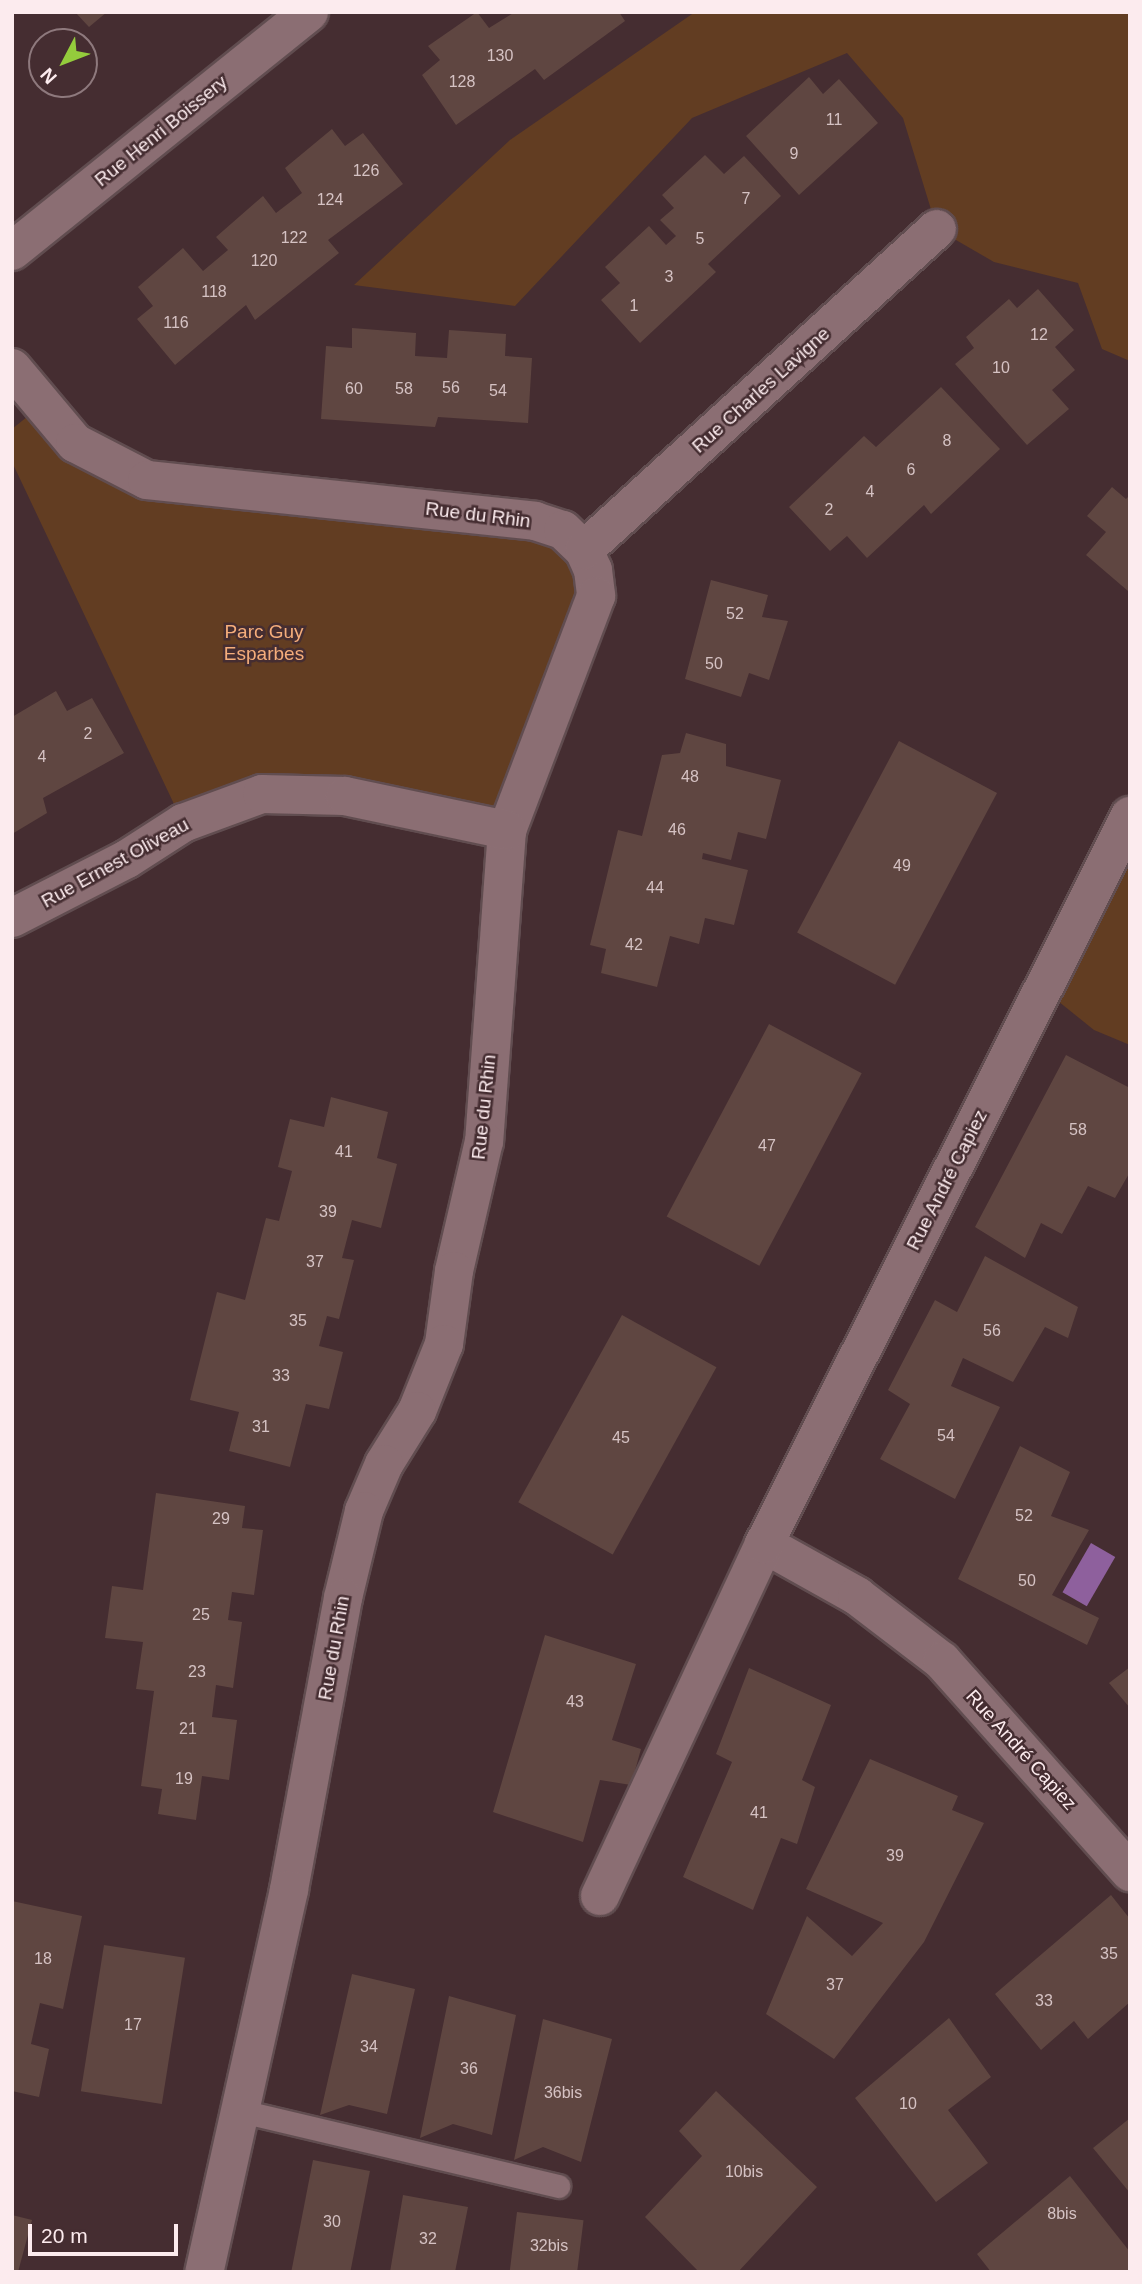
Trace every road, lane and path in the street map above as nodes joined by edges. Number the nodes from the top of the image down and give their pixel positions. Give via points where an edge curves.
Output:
1 (309, 12) edge
2 (937, 229) dead end
3 (12, 251) edge
4 (12, 368) edge
5 (584, 550) junction
6 (1130, 816) edge
7 (507, 830) junction
8 (12, 918) edge
9 (764, 1544) junction
10 (1130, 1872) edge
11 (600, 1896) dead end
12 (242, 2111) junction
13 (558, 2186) dead end
14 (204, 2272) edge

1 - 3 street, Rue Henri Boissery
2 - 5 street, Rue Charles Lavigne
4 - 5 street, Rue du Rhin via 75,443 146,480 535,521 563,530
5 - 7 street, Rue du Rhin via 593,570 596,596
6 - 9 street, Rue André Capiez
7 - 8 street, Rue Ernest Oliveau via 345,796 262,794 183,823 127,859
7 - 12 street, Rue du Rhin via 484,1141 454,1271 444,1344 416,1411 384,1464 364,1511
9 - 10 street, Rue André Capiez via 857,1596 942,1661
9 - 11 street, Rue André Capiez
12 - 13 lane
12 - 14 street, Rue du Rhin

